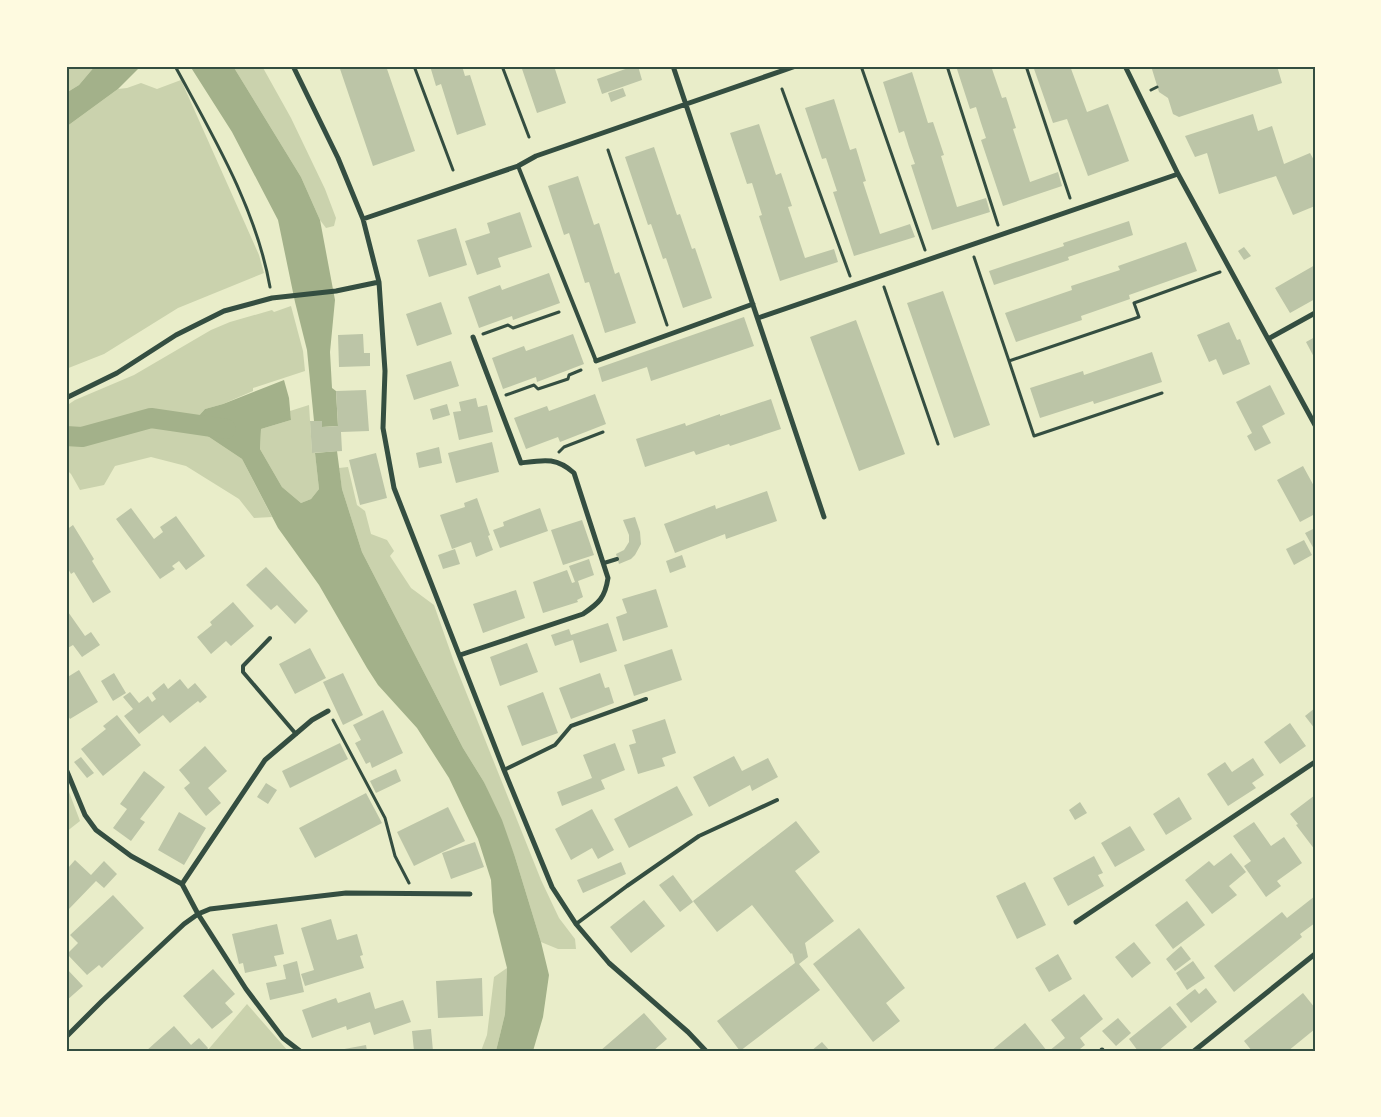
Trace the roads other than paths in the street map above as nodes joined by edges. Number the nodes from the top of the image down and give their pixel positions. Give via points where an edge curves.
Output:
1 (293, 66) edge
2 (673, 66) edge
3 (796, 66) edge
4 (1125, 66) edge
5 (686, 104) junction
6 (518, 166) junction
7 (1178, 174) junction
8 (363, 219) junction
9 (379, 282) junction
10 (753, 304) junction
11 (1315, 313) edge
12 (758, 318) junction
13 (473, 337) road end
14 (1268, 339) junction
15 (596, 361) joint
16 (66, 398) edge
17 (1315, 425) edge
18 (824, 517) dead end
19 (617, 559) dead end
20 (604, 563) junction
21 (270, 638) dead end
22 (460, 655) junction
23 (646, 699) dead end
24 (328, 711) road end
25 (296, 734) junction
26 (1315, 762) edge
27 (66, 769) edge
28 (504, 770) junction
29 (777, 800) dead end
30 (182, 884) junction
31 (470, 894) dead end
32 (198, 914) junction
33 (1076, 922) dead end
34 (576, 924) junction
35 (1315, 954) edge
36 (66, 1037) edge
37 (300, 1051) edge
38 (706, 1051) edge
39 (1194, 1051) edge

1 - 8 street via 338,158
2 - 5 street
3 - 5 street
4 - 7 street
5 - 6 street via 536,156
5 - 10 street
6 - 8 street
6 - 15 lane
7 - 12 street
7 - 14 street
8 - 9 street
9 - 16 street via 336,291 272,298 224,312 176,335 116,373
9 - 22 street via 385,371 383,428 394,488
10 - 12 street
10 - 15 street
11 - 14 street
12 - 18 street
13 - 20 street via 521,463 552,460 565,464 574,473
14 - 17 street
19 - 20 lane
20 - 22 street via 608,578 606,592 583,614
21 - 25 lane via 242,666 243,672
22 - 28 street
23 - 28 lane via 571,726 555,745
24 - 25 street
25 - 30 street via 264,760
26 - 33 street
27 - 30 street via 82,810 96,830 131,856
28 - 34 street via 552,887
29 - 34 lane via 699,836
30 - 32 street
31 - 32 street via 346,894 210,909
32 - 36 street
32 - 37 street via 246,989 283,1038
34 - 38 street via 609,963
35 - 39 street

